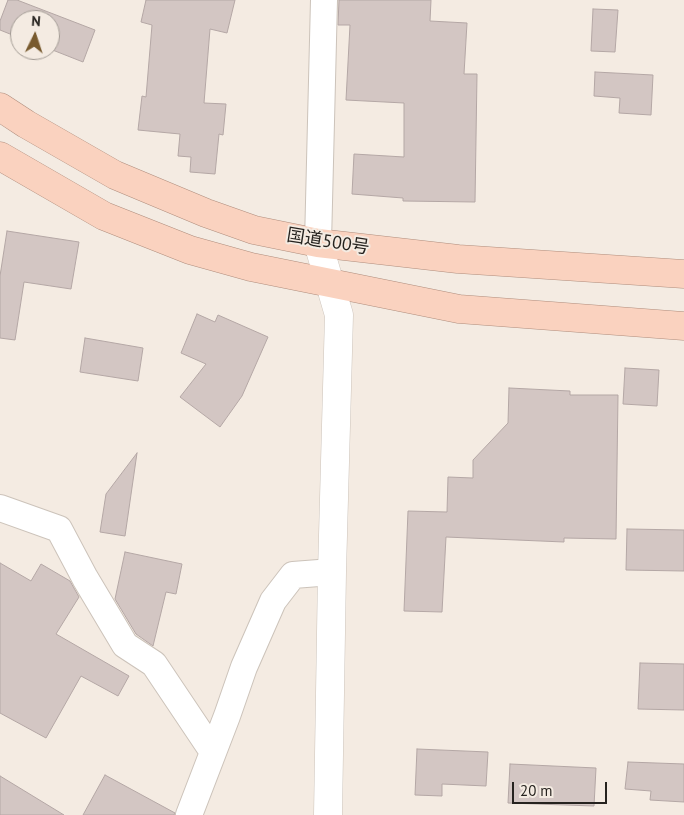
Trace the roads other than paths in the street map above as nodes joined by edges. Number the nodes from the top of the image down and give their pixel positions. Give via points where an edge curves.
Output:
1 (324, 0) edge
2 (0, 106) edge
3 (0, 156) edge
4 (318, 243) junction
5 (684, 274) edge
6 (330, 284) junction
7 (684, 326) edge
8 (0, 508) edge
9 (332, 572) junction
10 (213, 752) junction
11 (189, 815) edge
12 (328, 815) edge

1 - 4 street
2 - 4 highway, 国道500号 via 115,175 254,230
3 - 6 highway via 104,216 190,250 251,268
4 - 5 highway, 国道500号 via 458,259
4 - 6 street
6 - 7 highway via 459,310
6 - 9 street via 339,315
8 - 10 street via 59,529 125,645 154,664
9 - 10 street via 293,575 273,601 244,667
9 - 12 street
10 - 11 street

